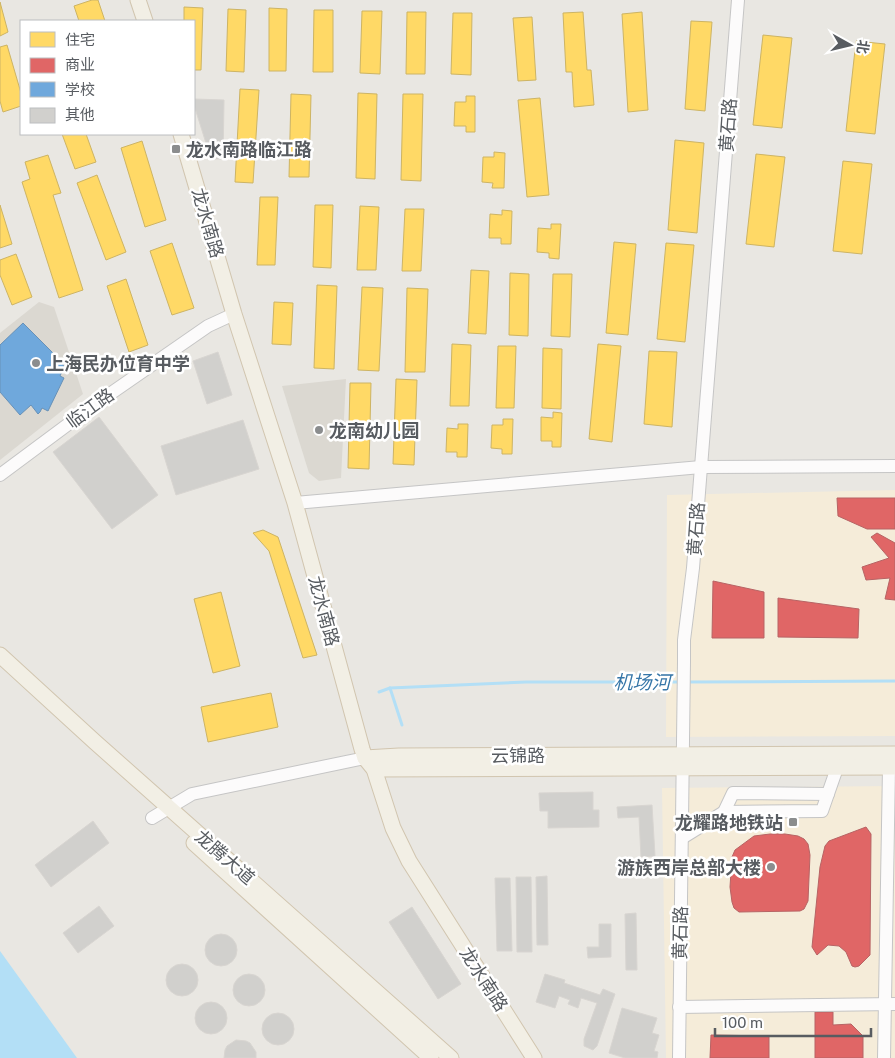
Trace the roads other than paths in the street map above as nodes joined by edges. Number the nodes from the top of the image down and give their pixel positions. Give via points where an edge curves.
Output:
1 (138, 0) edge
2 (738, 0) edge
3 (145, 20) edge
4 (181, 135) edge
5 (234, 314) junction
6 (895, 466) edge
7 (701, 467) junction
8 (0, 475) edge
9 (295, 504) junction
10 (0, 655) edge
11 (0, 668) edge
12 (682, 761) junction
13 (893, 762) edge
14 (370, 763) junction
15 (837, 768) junction
16 (828, 794) junction
17 (724, 812) junction
18 (161, 813) junction
19 (682, 838) junction
20 (890, 1004) edge
21 (679, 1007) junction
22 (431, 1058) edge
23 (451, 1058) edge
24 (534, 1058) edge
25 (679, 1058) edge
26 (884, 1058) edge

1 - 3 main road
2 - 7 street, 黄石路
4 - 5 main road, 龙水南路
5 - 8 street, 临江路 via 200,331
5 - 9 main road, 龙水南路
6 - 7 street
7 - 9 street
7 - 12 street, 黄石路 via 684,640
9 - 14 main road, 龙水南路
10 - 18 main road, 龙腾大道
11 - 18 main road, 龙腾大道
12 - 13 main road, 云锦路
12 - 14 main road, 云锦路
12 - 15 main road, 云锦路
12 - 19 street, 黄石路
13 - 15 main road, 云锦路
13 - 20 street
14 - 18 street, 云锦路 via 192,794
14 - 24 main road, 龙水南路 via 393,828 409,861
15 - 16 street
16 - 17 street via 733,793
16 - 17 street via 822,812
17 - 19 street
18 - 22 main road, 龙腾大道
18 - 23 main road, 龙腾大道
19 - 21 street, 黄石路
20 - 21 street
20 - 26 street
21 - 25 street, 黄石路

